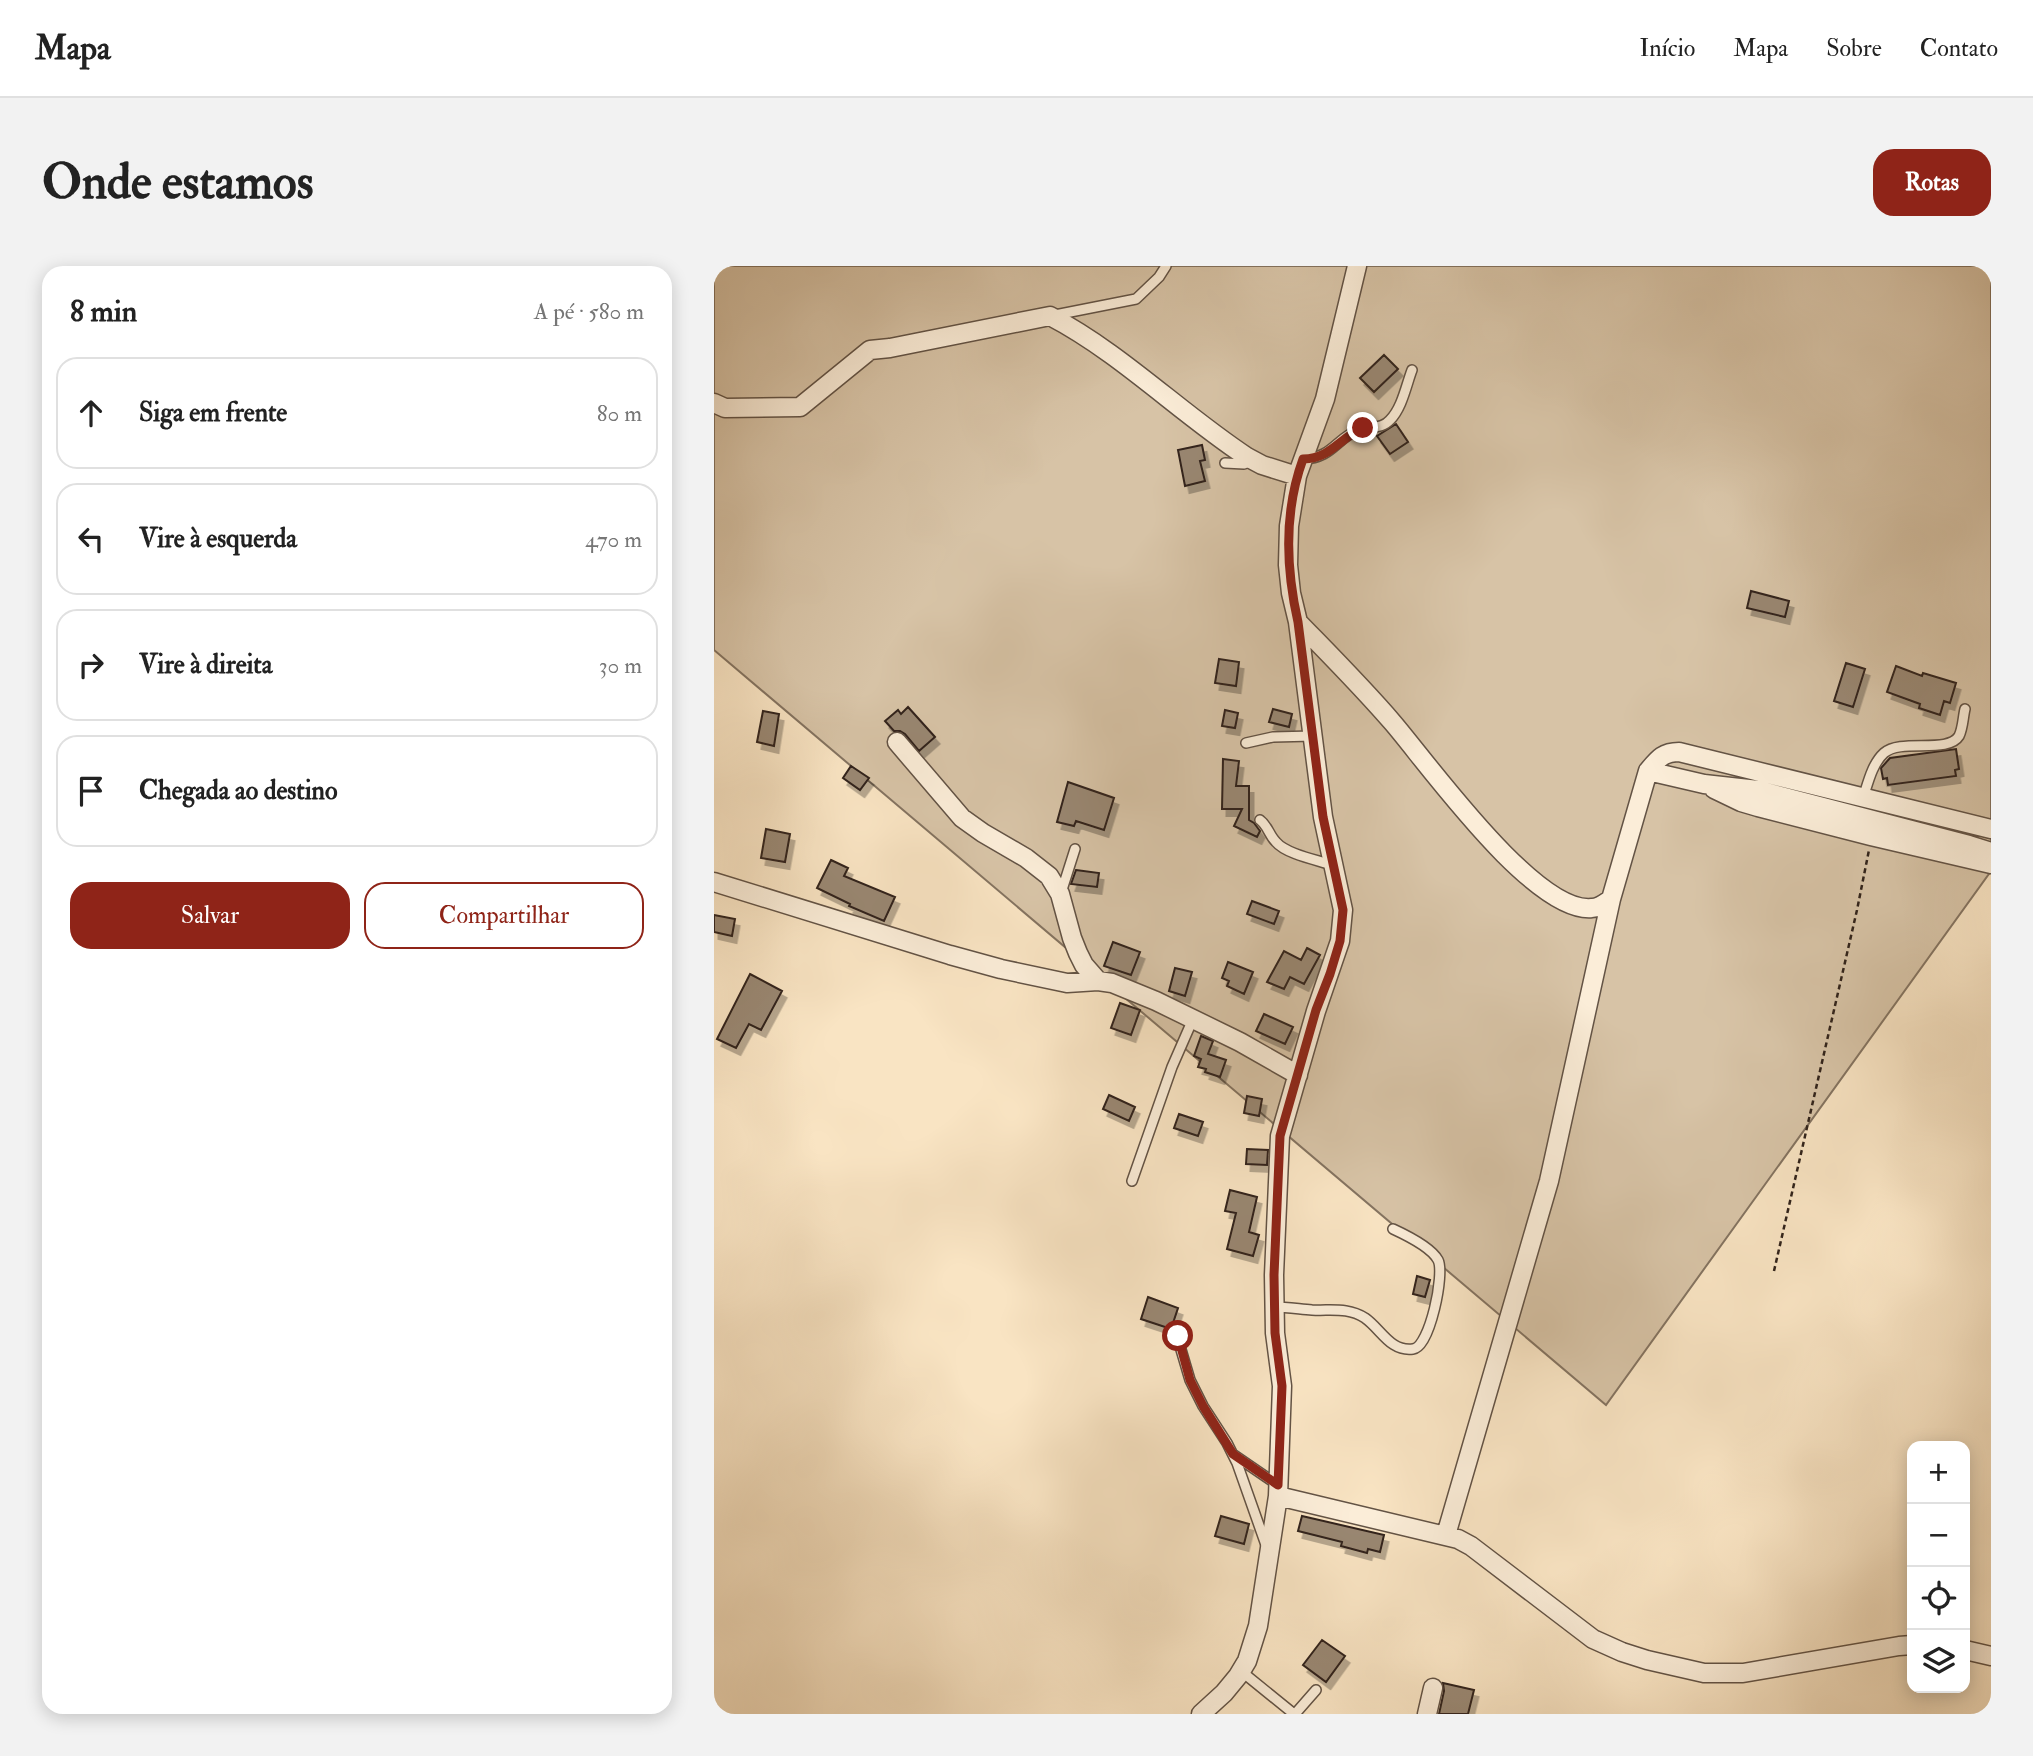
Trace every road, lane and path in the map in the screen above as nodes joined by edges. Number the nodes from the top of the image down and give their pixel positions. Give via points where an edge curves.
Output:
1 (1166, 266) edge
2 (1357, 266) edge
3 (1050, 316) junction
4 (1412, 370) dead end
5 (714, 403) edge
6 (1254, 461) junction
7 (1225, 463) dead end
8 (1300, 468) junction
9 (1298, 622) junction
10 (1965, 709) dead end
11 (1313, 736) junction
12 (897, 742) dead end
13 (1246, 743) dead end
14 (1648, 771) junction
15 (1704, 784) junction
16 (1863, 798) junction
17 (1260, 820) dead end
18 (1991, 829) edge
19 (1871, 836) junction
20 (1075, 849) dead end
21 (1991, 852) edge
22 (1991, 864) edge
23 (1334, 866) junction
24 (714, 882) edge
25 (1060, 894) junction
26 (1611, 899) junction
27 (1098, 981) junction
28 (1193, 1019) junction
29 (1298, 1075) junction
30 (1132, 1181) dead end
31 (1394, 1229) dead end
32 (1774, 1270) dead end
33 (1274, 1307) junction
34 (1178, 1336) dead end
35 (1233, 1454) junction
36 (1278, 1490) junction
37 (1446, 1535) junction
38 (1269, 1553) junction
39 (1907, 1645) edge
40 (1970, 1651) edge
41 (1991, 1656) edge
42 (1241, 1671) junction
43 (1433, 1688) dead end
44 (1316, 1689) dead end
45 (1201, 1714) edge
46 (1295, 1714) edge
47 (1427, 1714) edge

1 - 3 lane via 1136,299
2 - 8 street via 1325,399
3 - 5 street via 870,350 800,407 724,408
3 - 6 street via 1093,342
4 - 8 lane via 1389,422 1355,431
6 - 7 lane
6 - 8 street
8 - 9 street via 1289,526 1288,565
9 - 11 street
9 - 26 street via 1520,870 1572,905 1591,908
10 - 16 lane via 1959,734 1950,743 1897,747 1883,755
11 - 13 lane
11 - 23 street
12 - 25 street via 962,818 1040,867
14 - 15 street
14 - 16 street via 1661,755 1679,752
14 - 26 street
15 - 19 street via 1741,802
15 - 21 street via 1758,790
16 - 18 street
17 - 23 lane via 1278,845
19 - 22 street
19 - 32 path
20 - 25 lane
23 - 29 street via 1343,910 1340,941
24 - 27 street via 1001,969 1067,984
25 - 27 street via 1072,938
26 - 37 street via 1549,1181
27 - 28 street via 1126,988
28 - 29 street
28 - 30 lane
29 - 33 street via 1280,1136
31 - 33 lane via 1438,1259 1441,1274 1429,1328 1418,1348 1395,1346 1364,1317 1348,1311
33 - 36 street via 1282,1386
34 - 35 lane via 1190,1380
35 - 36 lane
35 - 38 lane
36 - 37 street
36 - 38 street
37 - 39 street via 1471,1546 1594,1639 1647,1660 1703,1672 1743,1673
38 - 42 street via 1258,1626
40 - 41 street
42 - 45 street
42 - 46 lane
43 - 47 street
44 - 46 lane

